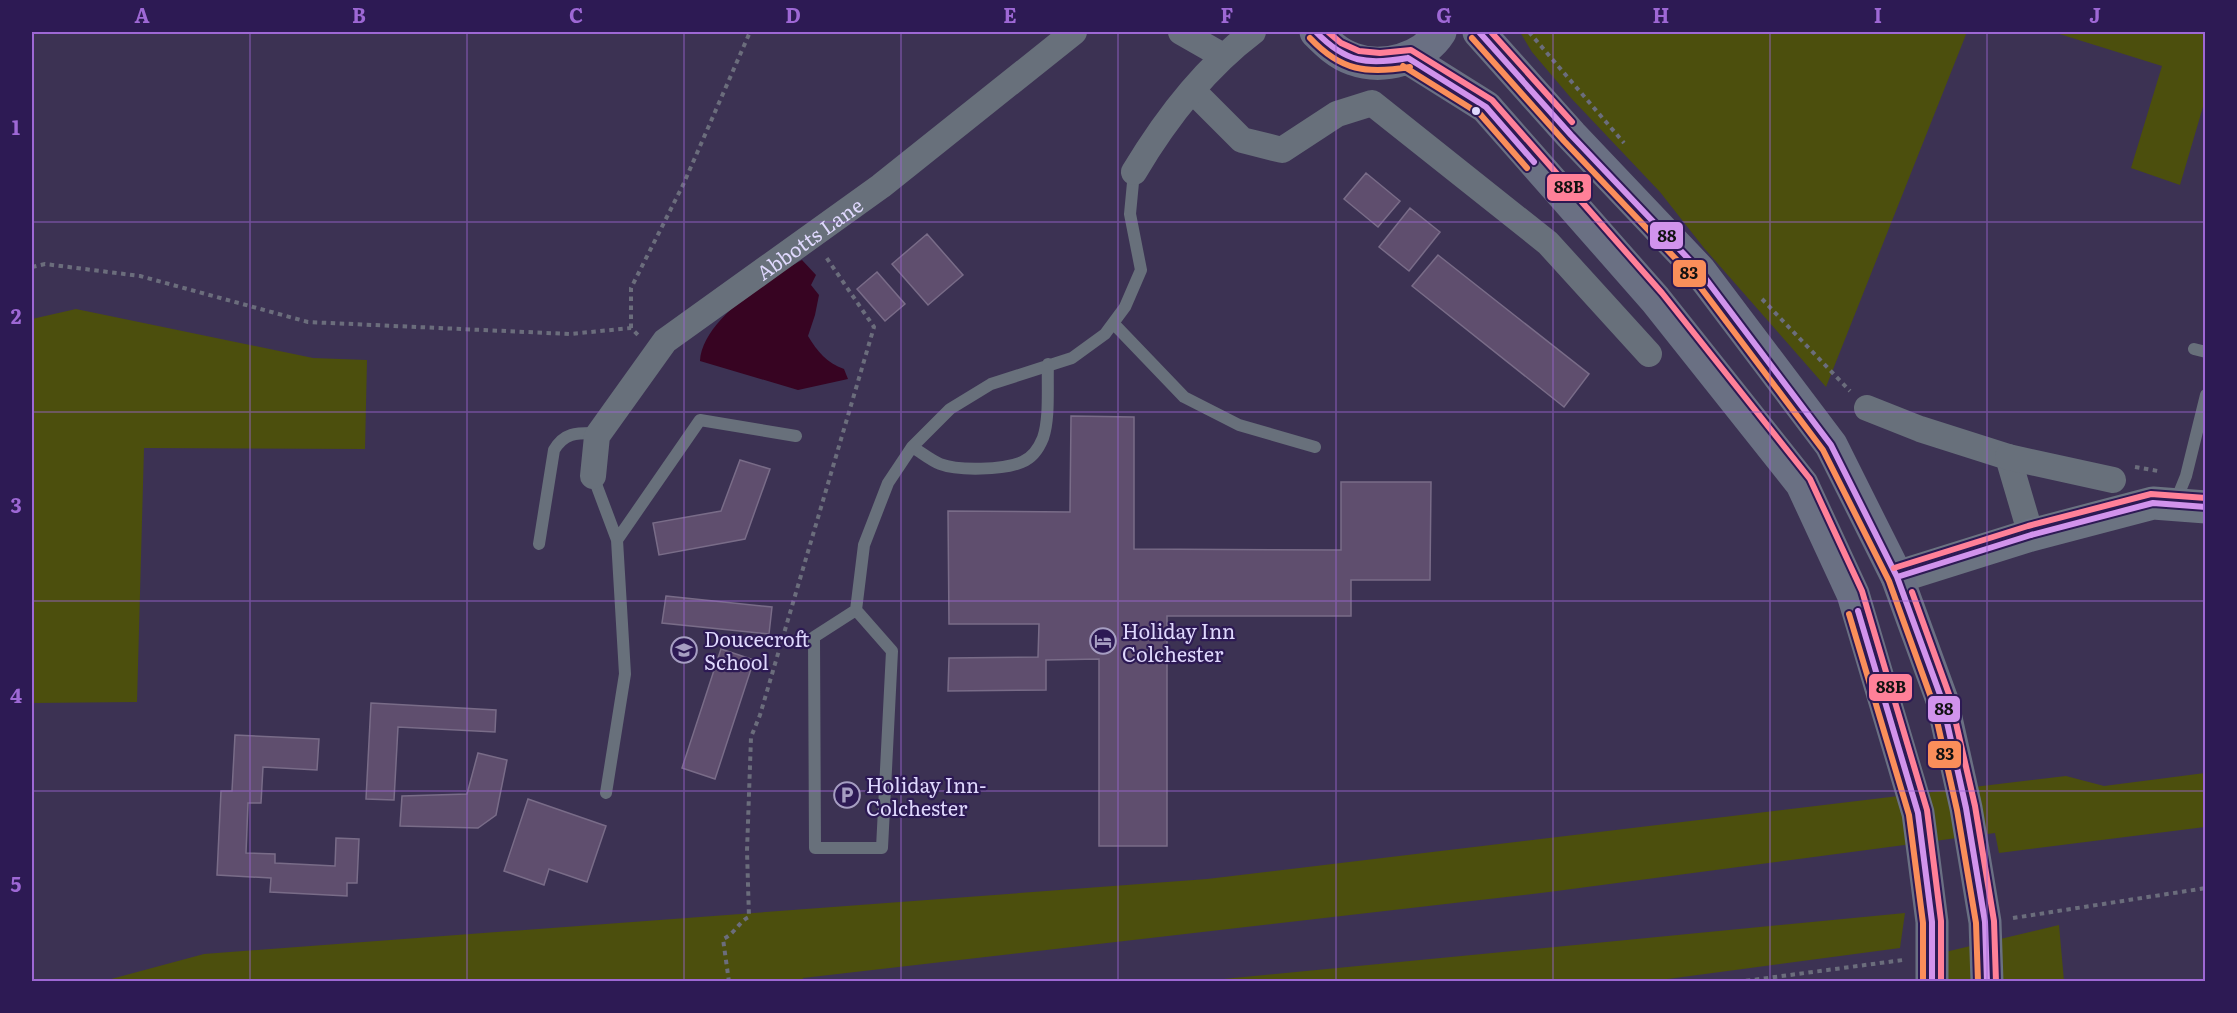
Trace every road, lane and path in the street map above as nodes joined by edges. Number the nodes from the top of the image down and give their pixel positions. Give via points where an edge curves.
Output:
1 (750, 32) edge
2 (1074, 32) edge
3 (1180, 32) edge
4 (1253, 32) edge
5 (1316, 32) edge
6 (1440, 32) edge
7 (1479, 32) edge
8 (1223, 56) junction
9 (1408, 58) junction
10 (1193, 91) junction
11 (1134, 172) joint
12 (812, 236) junction
13 (32, 267) edge
14 (1113, 323) junction
15 (631, 328) junction
16 (1649, 354) dead end
17 (655, 356) junction
18 (1048, 364) junction
19 (2205, 395) edge
20 (1867, 408) dead end
21 (599, 432) junction
22 (796, 436) dead end
23 (912, 447) junction
24 (1315, 447) dead end
25 (2008, 457) junction
26 (593, 476) joint
27 (2113, 480) dead end
28 (2190, 506) edge
29 (2031, 535) junction
30 (617, 540) junction
31 (539, 544) dead end
32 (1897, 577) junction
33 (856, 610) junction
34 (606, 793) dead end
35 (2205, 888) edge
36 (1985, 922) junction
37 (1894, 961) dead end
38 (729, 981) edge
39 (1737, 981) edge
40 (1932, 981) edge
41 (1987, 981) edge

1 - 15 path via 683,185 631,288
2 - 12 street, Abbotts Lane
3 - 8 street
4 - 8 street
5 - 9 main road via 1329,46 1354,60 1381,64
6 - 9 main road via 1433,43
7 - 32 main road via 1699,270 1831,445
8 - 10 street
9 - 40 main road via 1486,107 1655,299 1802,484 1853,594 1918,813 1932,922
10 - 11 street via 1155,137
10 - 16 street via 1242,140 1282,150 1336,114 1372,103 1548,243
11 - 14 lane via 1130,214 1141,270 1125,307
12 - 17 street, Abbotts Lane via 665,341
12 - 38 path via 874,327 751,737 749,917 723,939
13 - 15 path via 45,264 140,276 308,322 570,334
14 - 18 lane via 1105,334 1072,358
14 - 24 lane via 1184,397 1239,425
15 - 17 path
17 - 21 street, Abbotts Lane
18 - 23 lane via 983,388 950,409
18 - 23 lane via 1043,437 1035,453 1022,462 955,468 939,464
19 - 28 lane via 2186,476
20 - 25 street
21 - 26 street, Abbotts Lane
21 - 31 lane via 574,434 560,440 554,450
22 - 30 lane via 700,420
23 - 33 lane via 888,483 864,545
25 - 27 street
25 - 29 street
26 - 30 lane
28 - 29 street via 2153,503
29 - 32 street
30 - 34 lane via 625,674
32 - 36 main road via 1942,700 1966,808
33 - 33 lane via 814,637 815,848 882,848 892,651
35 - 36 path
36 - 41 main road
37 - 39 path

